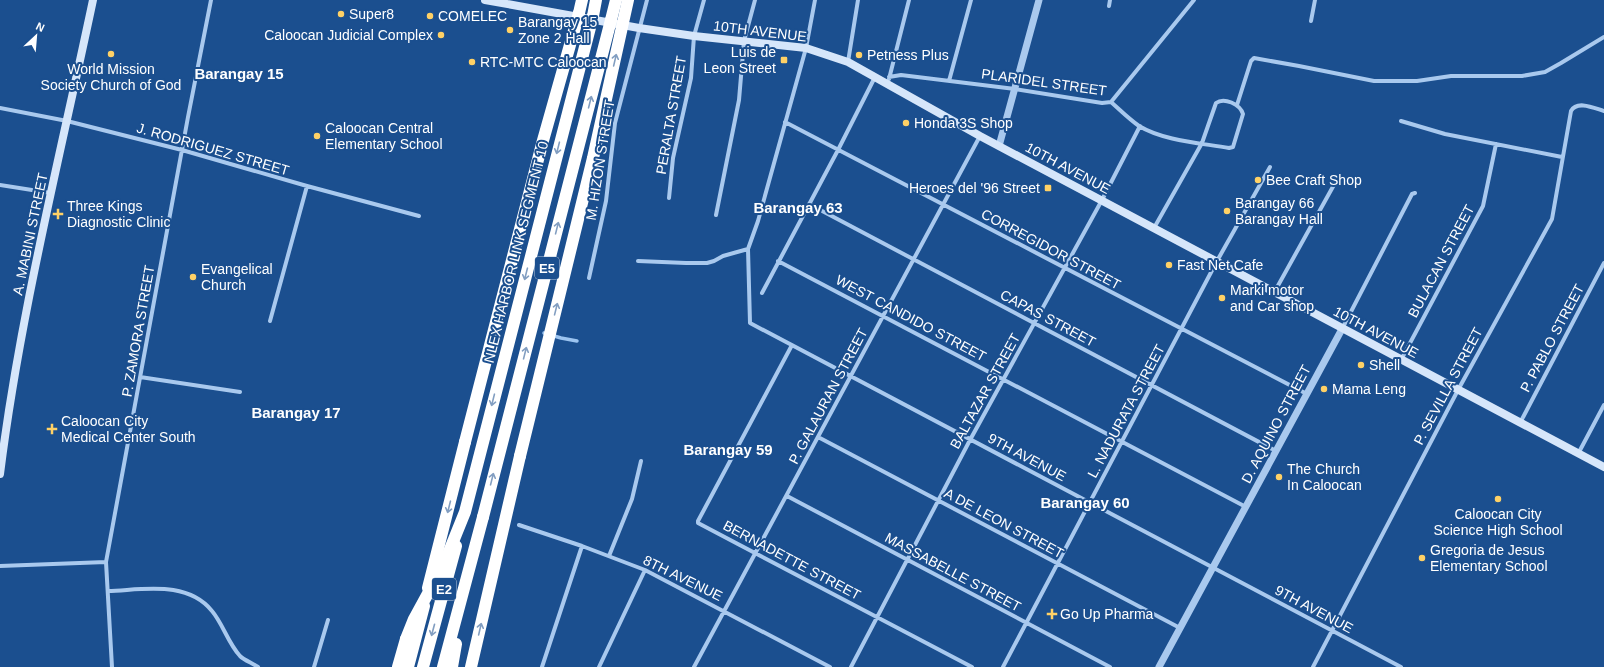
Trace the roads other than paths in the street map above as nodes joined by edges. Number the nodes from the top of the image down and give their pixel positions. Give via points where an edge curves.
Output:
1 (93, 0) edge
2 (211, 0) edge
3 (485, 0) edge
4 (582, 0) edge
5 (596, 0) edge
6 (616, 0) edge
7 (628, 0) edge
8 (648, 0) edge
9 (704, 0) edge
10 (755, 0) edge
11 (815, 0) edge
12 (858, 0) edge
13 (909, 0) edge
14 (971, 0) edge
15 (1038, 0) edge
16 (1110, 0) edge
17 (1194, 0) edge
18 (1315, 0) edge
19 (1109, 6) dead end
20 (1311, 21) dead end
21 (639, 28) junction
22 (694, 36) junction
23 (1604, 37) edge
24 (744, 41) junction
25 (806, 48) junction
26 (848, 62) junction
27 (875, 77) junction
28 (888, 81) junction
29 (949, 81) junction
30 (1015, 89) junction
31 (1111, 102) junction
32 (1237, 105) junction
33 (0, 108) edge
34 (1604, 111) edge
35 (68, 121) junction
36 (1400, 121) dead end
37 (786, 122) junction
38 (1140, 126) junction
39 (980, 136) junction
40 (1202, 143) junction
41 (1496, 144) junction
42 (999, 146) junction
43 (182, 150) junction
44 (838, 150) junction
45 (1562, 157) junction
46 (1270, 167) dead end
47 (1335, 182) dead end
48 (0, 185) edge
49 (307, 186) junction
50 (1415, 192) dead end
51 (51, 194) junction
52 (669, 198) dead end
53 (1102, 200) junction
54 (809, 204) junction
55 (944, 205) junction
56 (716, 215) dead end
57 (419, 216) dead end
58 (1154, 229) junction
59 (748, 249) junction
60 (914, 259) junction
61 (638, 260) dead end
62 (778, 260) junction
63 (1217, 262) junction
64 (1604, 263) edge
65 (1064, 268) junction
66 (589, 278) dead end
67 (1275, 291) junction
68 (762, 293) dead end
69 (884, 316) junction
70 (270, 321) dead end
71 (1034, 323) junction
72 (1181, 329) junction
73 (1342, 329) junction
74 (792, 345) junction
75 (1401, 360) junction
76 (851, 376) junction
77 (140, 377) junction
78 (1004, 380) junction
79 (1152, 385) junction
80 (1458, 390) junction
81 (240, 392) dead end
82 (1307, 394) junction
83 (1604, 405) edge
84 (1520, 423) junction
85 (818, 437) junction
86 (970, 440) junction
87 (1122, 442) junction
88 (1276, 451) junction
89 (1578, 454) junction
90 (641, 461) dead end
91 (1604, 467) edge
92 (0, 474) edge
93 (787, 496) junction
94 (939, 500) junction
95 (1090, 503) junction
96 (1246, 507) junction
97 (465, 512) junction
98 (483, 517) junction
99 (519, 525) dead end
100 (582, 546) junction
101 (756, 553) junction
102 (609, 556) junction
103 (907, 560) junction
104 (106, 562) junction
105 (1058, 563) junction
106 (0, 566) edge
107 (1213, 568) junction
108 (645, 570) junction
109 (108, 592) junction
110 (724, 611) junction
111 (877, 617) junction
112 (328, 620) dead end
113 (1026, 623) junction
114 (1180, 628) junction
115 (1332, 631) junction
116 (112, 667) edge
117 (258, 667) edge
118 (314, 667) edge
119 (398, 667) edge
120 (408, 667) edge
121 (423, 667) edge
122 (443, 667) edge
123 (452, 667) edge
124 (471, 667) edge
125 (542, 667) edge
126 (599, 667) edge
127 (694, 667) edge
128 (830, 667) edge
129 (851, 667) edge
130 (972, 667) edge
131 (1003, 667) edge
132 (1110, 667) edge
133 (1159, 667) edge
134 (1313, 667) edge
135 (1401, 667) edge

1 - 35 main road, A. MABINI STREET
2 - 43 street, P. ZAMORA STREET
3 - 21 main road, 10TH AVENUE
4 -> 120 highway, bridge via 542,144
5 -> 97 highway, NLEX HARBOR LINK SEGMENT 10 / E5, bridge
98 -> 6 highway, E5, bridge
124 -> 7 highway, bridge via 593,158
8 - 21 street, M. HIZON STREET
9 - 22 street, PERALTA STREET
10 - 24 street
11 - 25 street
12 - 26 street
13 - 28 street
14 - 29 street
15 - 30 street
16 - 19 street
17 - 31 street
18 - 20 street
21 - 22 main road, 10TH AVENUE
21 - 66 street, M. HIZON STREET via 615,123 606,201
22 - 24 main road, 10TH AVENUE
22 - 52 street, PERALTA STREET via 691,78 673,158
23 - 32 street via 1544,72 1522,76 1451,76 1374,81 1254,58
24 - 25 main road, 10TH AVENUE
24 - 56 street via 739,100
25 - 26 main road, 10TH AVENUE
25 - 37 street
26 - 27 main road, 10TH AVENUE
27 - 28 main road, 10TH AVENUE
27 - 44 street
28 - 29 street, PLARIDEL STREET via 901,75
28 - 39 main road, 10TH AVENUE
29 - 30 street, PLARIDEL STREET
30 - 31 street, PLARIDEL STREET via 1102,103
30 - 42 street
31 - 38 street, PLARIDEL STREET
32 - 40 street via 1223,100 1216,103
32 - 40 street, PLARIDEL STREET via 1243,114 1233,147
33 - 35 street, J. RODRIGUEZ STREET
34 - 45 street, P. SEVILLA STREET via 1574,106
35 - 43 street, J. RODRIGUEZ STREET
35 - 51 main road, A. MABINI STREET
36 - 41 street via 1445,134
37 - 44 street, CORREGIDOR STREET
37 - 59 street
38 - 40 street, PLARIDEL STREET via 1180,140
38 - 53 street, BALTAZAR STREET
39 - 42 main road, 10TH AVENUE
39 - 55 street, P. GALAURAN STREET
40 - 58 street
41 - 45 street
41 - 75 street, BULACAN STREET via 1483,206
42 - 53 main road, 10TH AVENUE
43 - 49 street, J. RODRIGUEZ STREET
43 - 77 street, P. ZAMORA STREET
44 - 54 street
44 - 55 street, CORREGIDOR STREET
45 - 80 street, P. SEVILLA STREET via 1552,219
46 - 63 street, L. NADURATA STREET
47 - 67 street
48 - 51 street
49 - 57 street, J. RODRIGUEZ STREET
49 - 70 street
50 - 73 street, D. AQUINO STREET
51 - 92 main road, A. MABINI STREET via 22,341
53 - 58 main road, 10TH AVENUE
53 - 65 street, BALTAZAR STREET
54 - 60 street, CAPAS STREET
54 - 62 street
55 - 60 street, P. GALAURAN STREET
55 - 65 street, CORREGIDOR STREET
58 - 63 main road, 10TH AVENUE
59 - 61 street via 707,263
59 - 74 street, 9TH AVENUE via 750,323
60 - 69 street, P. GALAURAN STREET
60 - 71 street, CAPAS STREET
62 - 68 street
62 - 69 street, WEST CANDIDO STREET
63 - 67 main road, 10TH AVENUE
63 - 72 street, L. NADURATA STREET
64 - 84 street, P. PABLO STREET
65 - 71 street, BALTAZAR STREET
65 - 72 street, CORREGIDOR STREET
67 - 73 main road, 10TH AVENUE
69 - 76 street, P. GALAURAN STREET
69 - 78 street, WEST CANDIDO STREET
71 - 78 street, BALTAZAR STREET
71 - 79 street, CAPAS STREET
72 - 79 street, L. NADURATA STREET
72 - 82 street, CORREGIDOR STREET
73 - 75 main road, 10TH AVENUE
73 - 82 street, D. AQUINO STREET
74 - 76 street, 9TH AVENUE
74 - 101 street, BERNADETTE STREET via 698,521 699,524
75 - 80 main road, 10TH AVENUE
76 - 85 street, P. GALAURAN STREET
76 - 86 street, 9TH AVENUE
77 - 81 street
77 - 104 street, P. ZAMORA STREET
78 - 86 street, BALTAZAR STREET
78 - 87 street, WEST CANDIDO STREET
79 - 87 street, L. NADURATA STREET
79 - 88 street, CAPAS STREET
80 - 84 main road, 10TH AVENUE
80 - 115 street, P. SEVILLA STREET
82 - 88 street, D. AQUINO STREET
83 - 89 street
84 - 89 main road, 10TH AVENUE
85 - 93 street, P. GALAURAN STREET
85 - 94 street, A DE LEON STREET
86 - 94 street, BALTAZAR STREET
86 - 95 street, 9TH AVENUE
87 - 95 street, L. NADURATA STREET
87 - 96 street, WEST CANDIDO STREET
88 - 96 street, D. AQUINO STREET
89 - 91 main road, 10TH AVENUE
90 - 102 street via 632,499
93 - 101 street, P. GALAURAN STREET
93 - 103 street, MASSABELLE STREET
94 - 103 street, BALTAZAR STREET
94 - 105 street, A DE LEON STREET
95 - 105 street, L. NADURATA STREET
95 - 107 street, 9TH AVENUE
96 - 107 street, D. AQUINO STREET
97 - 119 highway, bridge via 444,564 414,620
97 -> 121 highway, E2, bridge
98 - 122 highway, E2
98 - 123 highway via 466,588
99 - 100 street, 8TH AVENUE
100 - 102 street, 8TH AVENUE
100 - 125 street
101 - 110 street, P. GALAURAN STREET
101 - 111 street, BERNADETTE STREET
102 - 108 street, 8TH AVENUE
103 - 111 street, BALTAZAR STREET
103 - 113 street, MASSABELLE STREET
104 - 106 street
104 - 109 street, P. ZAMORA STREET
105 - 113 street, L. NADURATA STREET
105 - 114 street, A DE LEON STREET
107 - 114 street, D. AQUINO STREET
107 - 115 street, 9TH AVENUE
108 - 110 street, 8TH AVENUE
108 - 126 street
109 - 116 street, P. ZAMORA STREET
109 - 117 street via 165,589 180,590 192,595 212,610 240,656
110 - 127 street, P. GALAURAN STREET
110 - 128 street, 8TH AVENUE
111 - 129 street, BALTAZAR STREET
111 - 130 street, BERNADETTE STREET
112 - 118 street
113 - 131 street, L. NADURATA STREET
113 - 132 street, MASSABELLE STREET
114 - 133 street, D. AQUINO STREET
115 - 134 street, P. SEVILLA STREET
115 - 135 street, 9TH AVENUE

